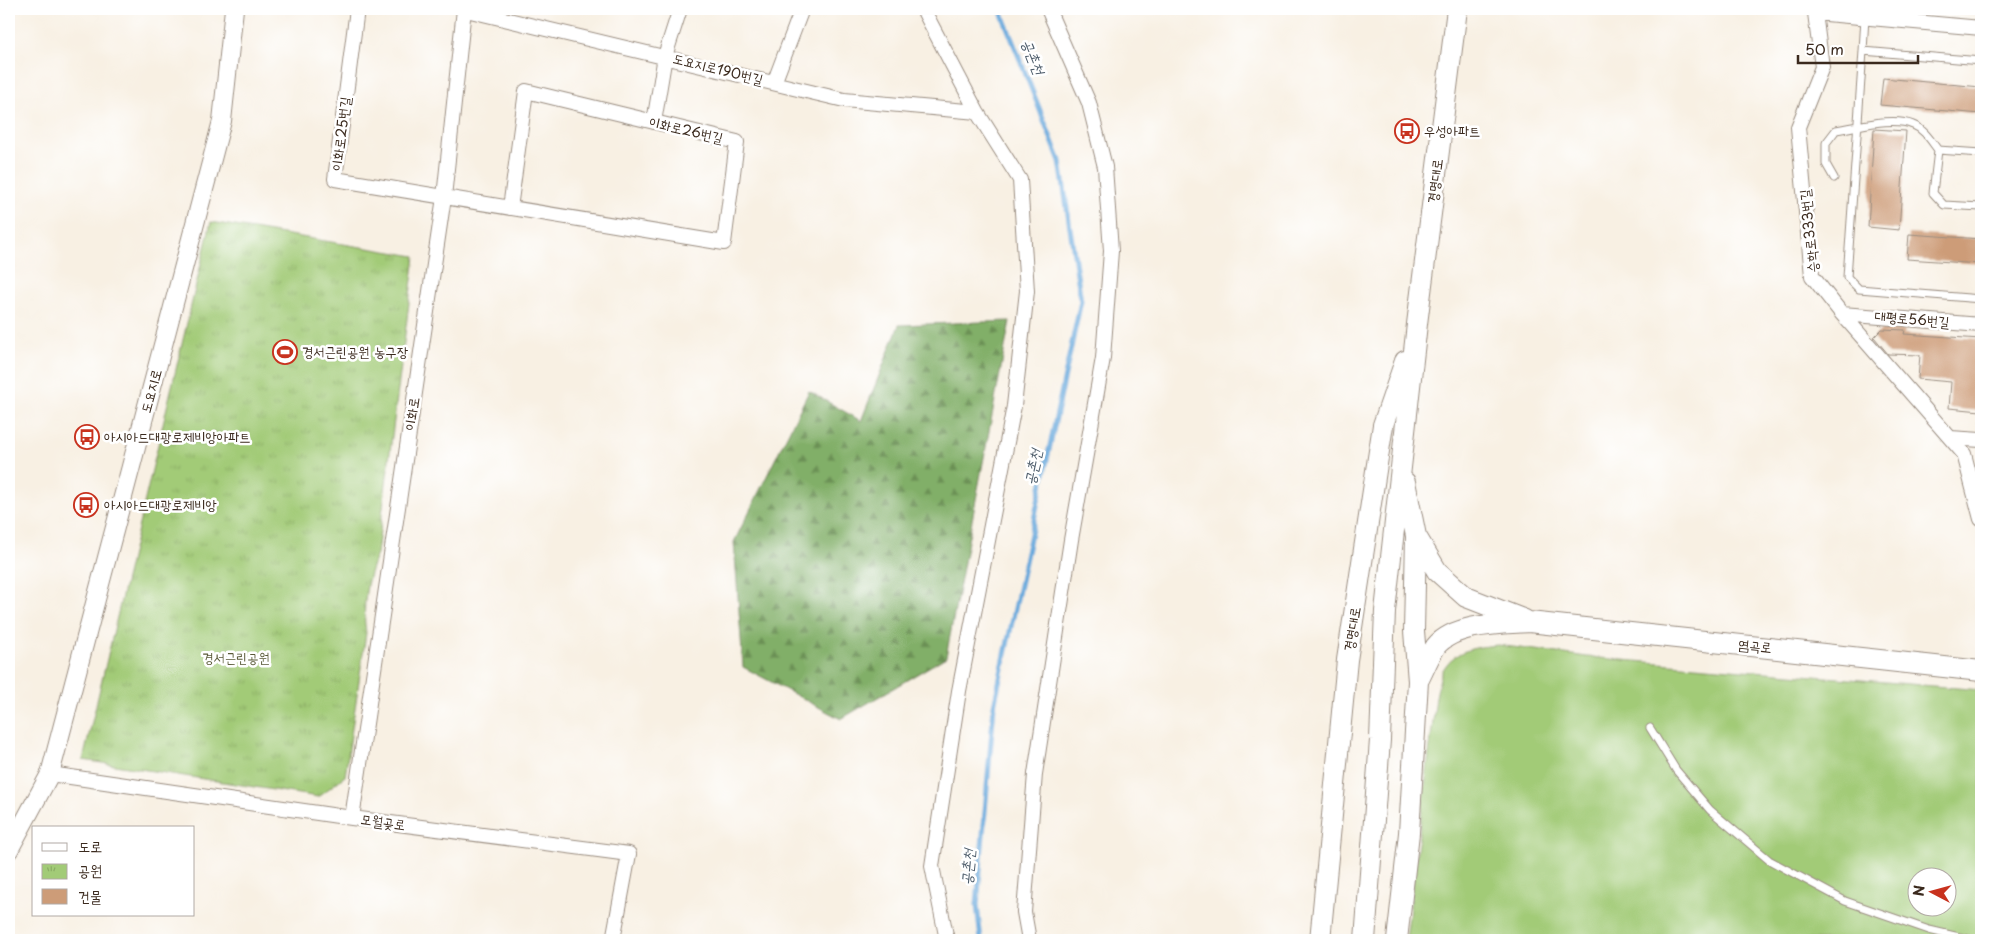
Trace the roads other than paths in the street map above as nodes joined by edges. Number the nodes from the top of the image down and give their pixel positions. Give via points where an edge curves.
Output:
1 (234, 9) edge
2 (357, 9) edge
3 (463, 9) edge
4 (680, 9) edge
5 (802, 9) edge
6 (923, 9) edge
7 (1048, 9) edge
8 (1457, 9) edge
9 (1814, 11) edge
10 (1884, 14) edge
11 (1865, 18) junction
12 (1981, 28) edge
13 (1863, 50) junction
14 (665, 56) junction
15 (1981, 61) edge
16 (774, 83) junction
17 (977, 112) junction
18 (654, 122) junction
19 (1858, 127) junction
20 (1938, 150) junction
21 (1981, 152) edge
22 (1834, 178) dead end
23 (444, 197) junction
24 (1981, 207) edge
25 (510, 208) junction
26 (1981, 299) edge
27 (1842, 314) junction
28 (1418, 324) junction
29 (1981, 325) edge
30 (1950, 438) junction
31 (1981, 440) edge
32 (1401, 464) junction
33 (1981, 519) edge
34 (1416, 536) junction
35 (1529, 622) junction
36 (1981, 671) edge
37 (1418, 681) junction
38 (1650, 728) dead end
39 (50, 774) junction
40 (352, 818) junction
41 (9, 850) edge
42 (612, 940) edge
43 (947, 940) edge
44 (1029, 940) edge
45 (1320, 940) edge
46 (1366, 940) edge
47 (1397, 940) edge
48 (1972, 940) edge

1 - 39 street, 도요지로 via 222,121
2 - 23 street, 이화로25번길 via 335,179
3 - 14 street, 도요지로190번길
3 - 23 street, 이화로
4 - 14 street
5 - 16 street
6 - 17 street
7 - 44 street via 1089,103 1105,167 1111,251 1103,358 1035,774 1024,912
8 - 28 main road, 경명대로
9 - 11 street
9 - 27 street, 승학로333번길 via 1822,67 1798,127 1812,276
10 - 11 street
10 - 12 street
11 - 13 lane
13 - 15 lane
13 - 19 lane
14 - 16 street, 도요지로190번길
14 - 18 street
16 - 17 street, 도요지로190번길 via 844,100
17 - 43 street via 1020,180 1027,291 1014,406 959,691 932,866
18 - 25 street, 이화로26번길 via 526,91
18 - 25 street, 이화로26번길 via 737,142 724,243
19 - 20 lane via 1878,122 1913,125
19 - 22 lane via 1836,130 1826,143 1826,164
19 - 26 lane via 1847,277 1859,289
20 - 21 lane
20 - 24 lane via 1933,193 1944,205
23 - 25 street, 이화로26번길
23 - 40 street, 이화로
27 - 29 street, 대평로56번길
27 - 30 street, 승학로333번길
28 - 32 main road, 경명대로
28 - 45 main road, 경명대로 via 1383,425 1347,660
30 - 31 street
30 - 33 street, 승학로333번길 via 1964,454
32 - 34 main road, 경명대로
32 - 46 main road, 경명대로 via 1385,611
34 - 35 main road, 염곡로 via 1437,571 1466,597
34 - 37 main road, 경명대로 via 1414,631
35 - 36 main road, 염곡로
35 - 37 main road, 염곡로 via 1488,625 1452,634 1436,646
37 - 47 main road, 경명대로 via 1409,834
38 - 48 lane via 1676,770 1710,810 1769,860 1845,901 1929,930
39 - 40 street, 모월곶로
39 - 41 street, 도요지로
40 - 42 street, 모월곶로 via 629,854

